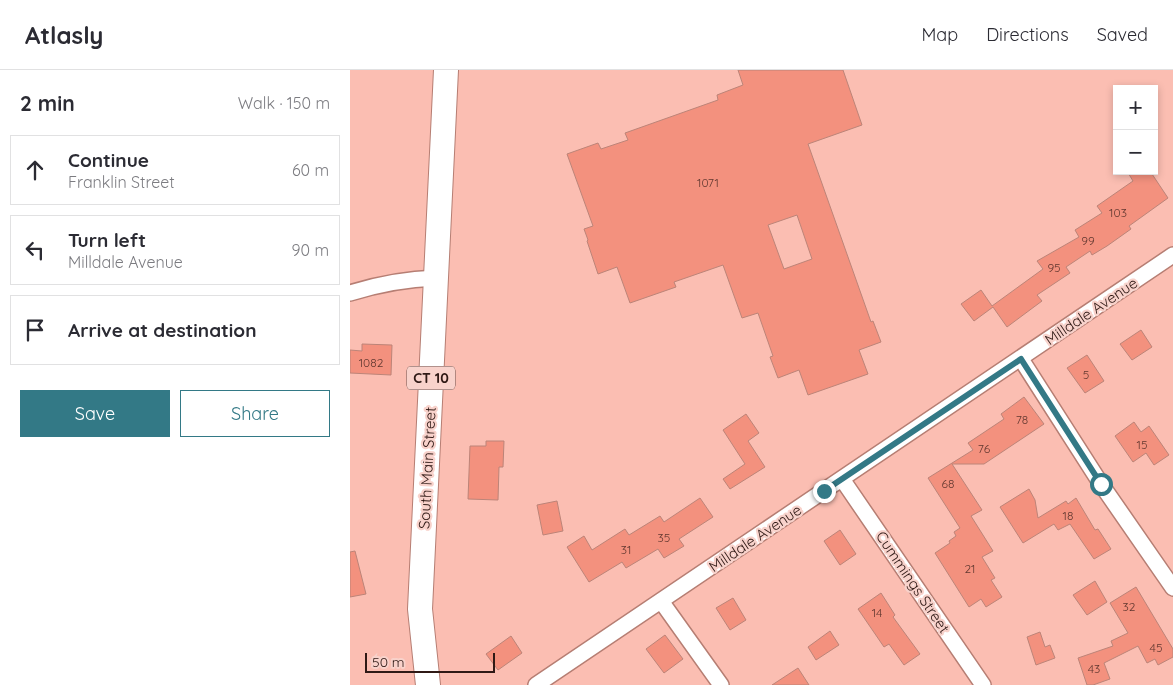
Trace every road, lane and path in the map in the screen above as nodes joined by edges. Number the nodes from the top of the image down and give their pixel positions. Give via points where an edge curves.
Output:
1 (446, 70) edge
2 (1173, 255) edge
3 (436, 278) junction
4 (350, 293) edge
5 (1021, 359) junction
6 (842, 479) junction
7 (1173, 588) edge
8 (661, 602) junction
9 (428, 685) edge
10 (536, 685) edge
11 (721, 685) edge
12 (983, 685) edge

1 - 3 highway, South Main Street / CT 10
2 - 5 street, Milldale Avenue
3 - 4 street via 403,280
3 - 9 highway, South Main Street / CT 10 via 420,608
5 - 6 street, Milldale Avenue
5 - 7 street
6 - 8 street, Milldale Avenue
6 - 12 street, Cummings Street
8 - 10 street, Milldale Avenue
8 - 11 street

